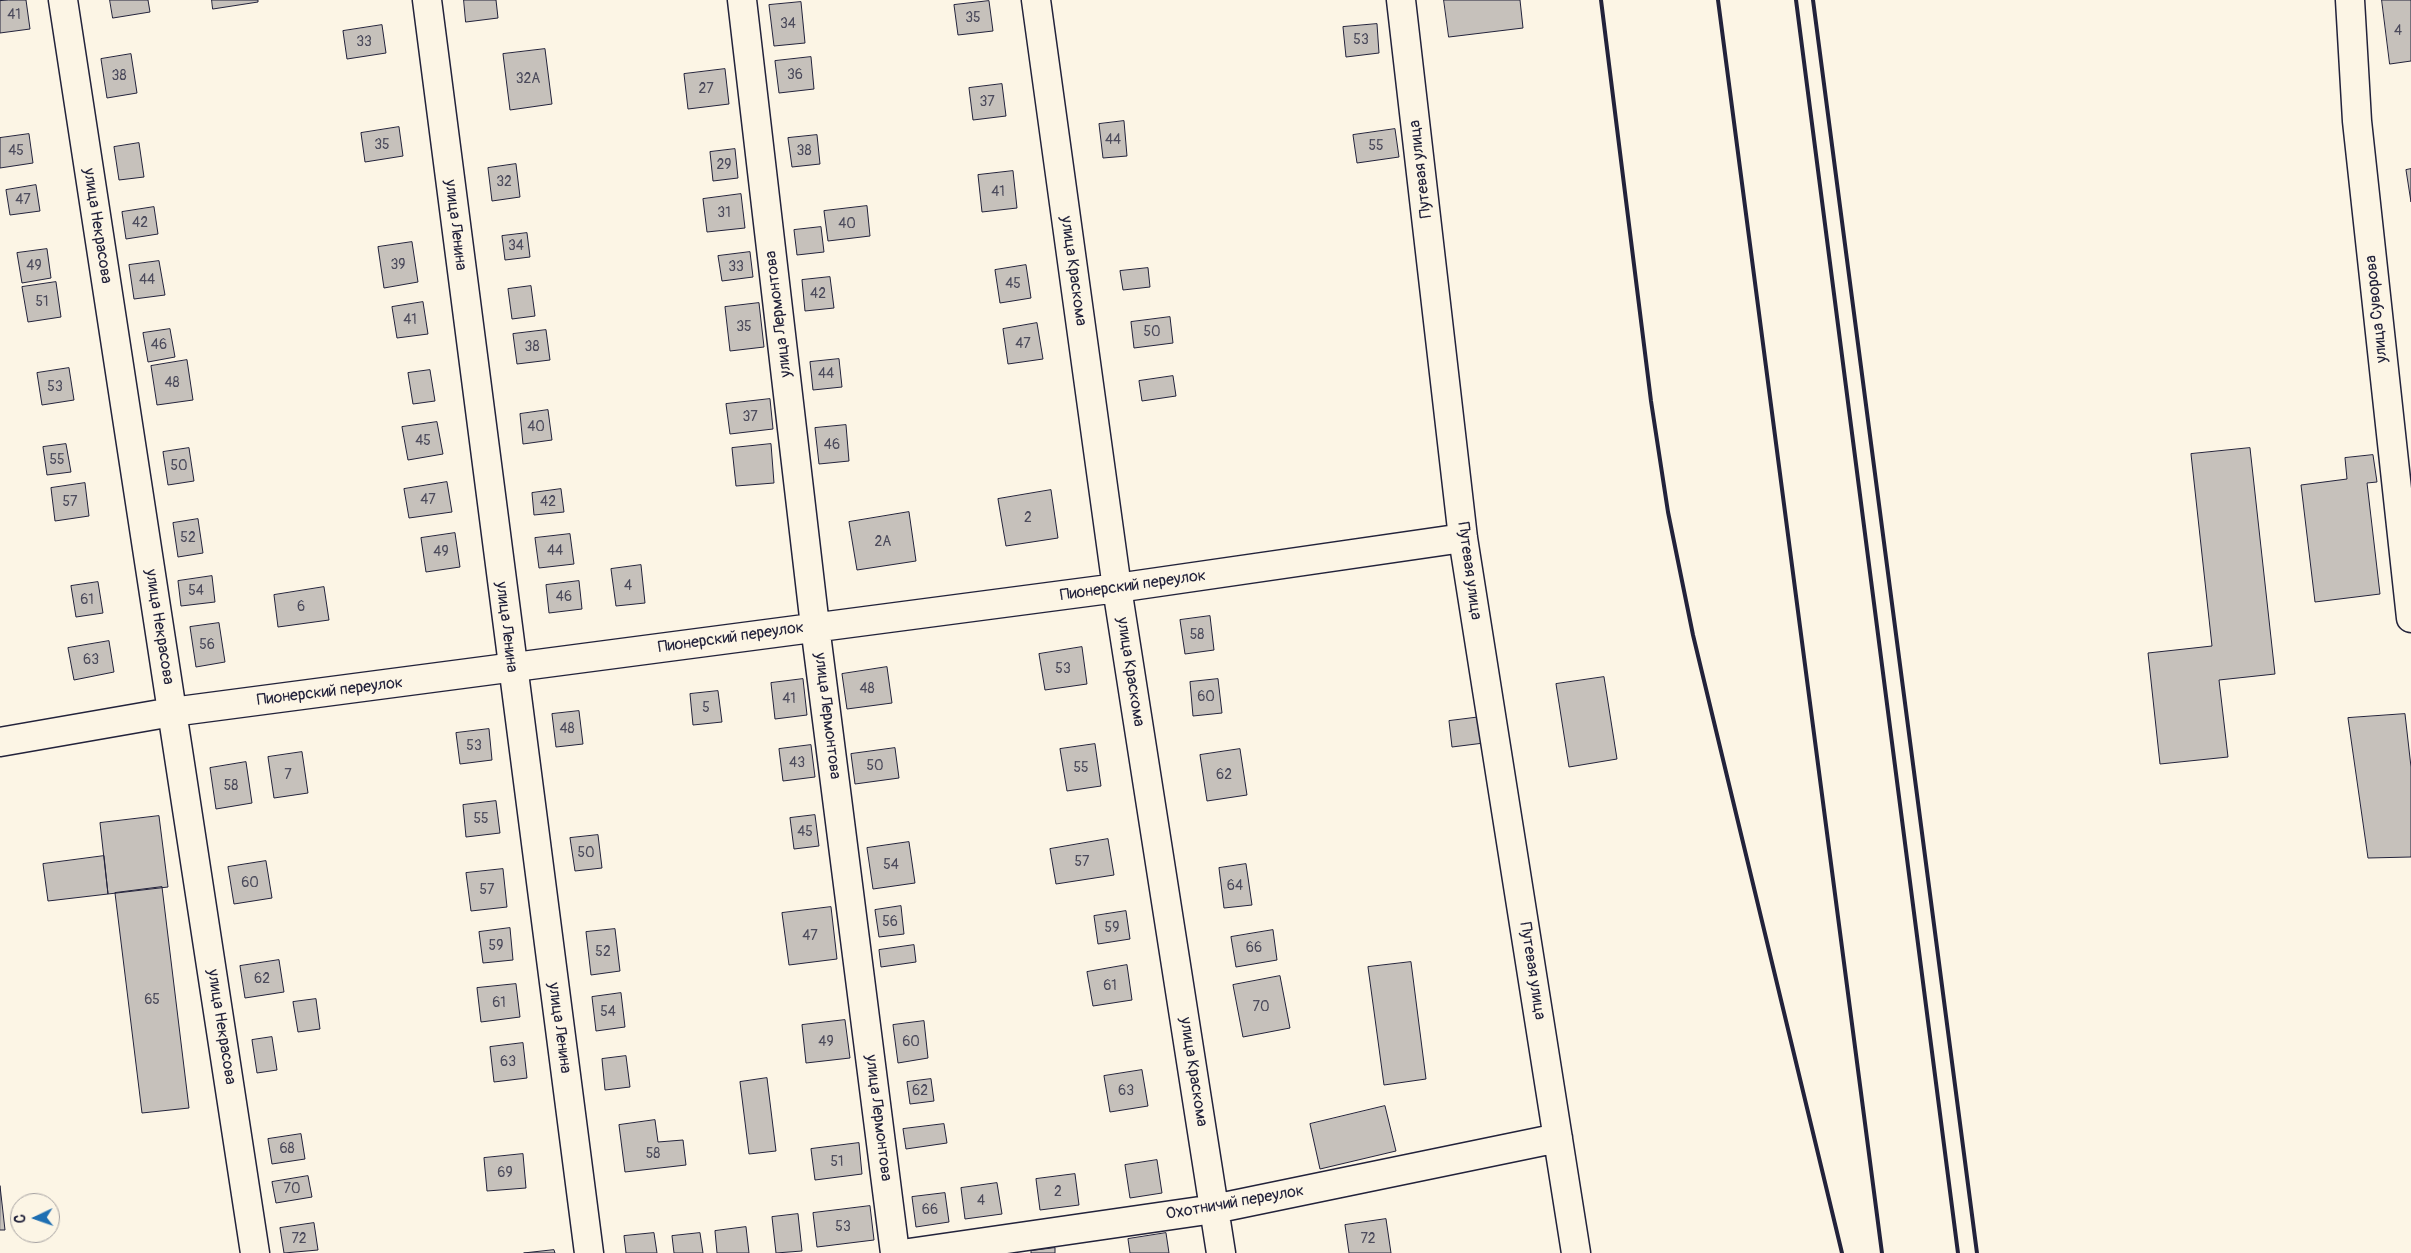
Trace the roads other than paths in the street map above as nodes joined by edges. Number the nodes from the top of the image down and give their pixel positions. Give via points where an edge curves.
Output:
1 (63, 0) edge
2 (426, 0) edge
3 (742, 0) edge
4 (1036, 0) edge
5 (1402, 0) edge
6 (2350, 0) edge
7 (1463, 538) junction
8 (1118, 588) junction
9 (2411, 618) edge
10 (815, 626) junction
11 (512, 668) junction
12 (172, 712) junction
13 (0, 742) edge
14 (1558, 1138) junction
15 (1214, 1209) junction
16 (255, 1253) edge
17 (589, 1253) edge
18 (896, 1253) edge
19 (909, 1253) edge
20 (1221, 1253) edge
21 (1576, 1253) edge

1 - 12 street, улица Некрасова
2 - 11 street, улица Ленина
3 - 10 street, улица Лермонтова
4 - 8 street, улица Краскома
5 - 7 street, Путевая улица
6 - 9 street, улица Суворова via 2357,121
7 - 8 street, Пионерский переулок
7 - 14 street, Путевая улица
8 - 10 street, Пионерский переулок
8 - 15 street, улица Краскома
10 - 11 street, Пионерский переулок
10 - 18 street, улица Лермонтова
11 - 12 street, Пионерский переулок
11 - 17 street, улица Ленина
12 - 13 street, Пионерский переулок
12 - 16 street, улица Некрасова
14 - 15 street, Охотничий переулок
14 - 21 street, Путевая улица
15 - 19 street, Охотничий переулок
15 - 20 street, улица Краскома

